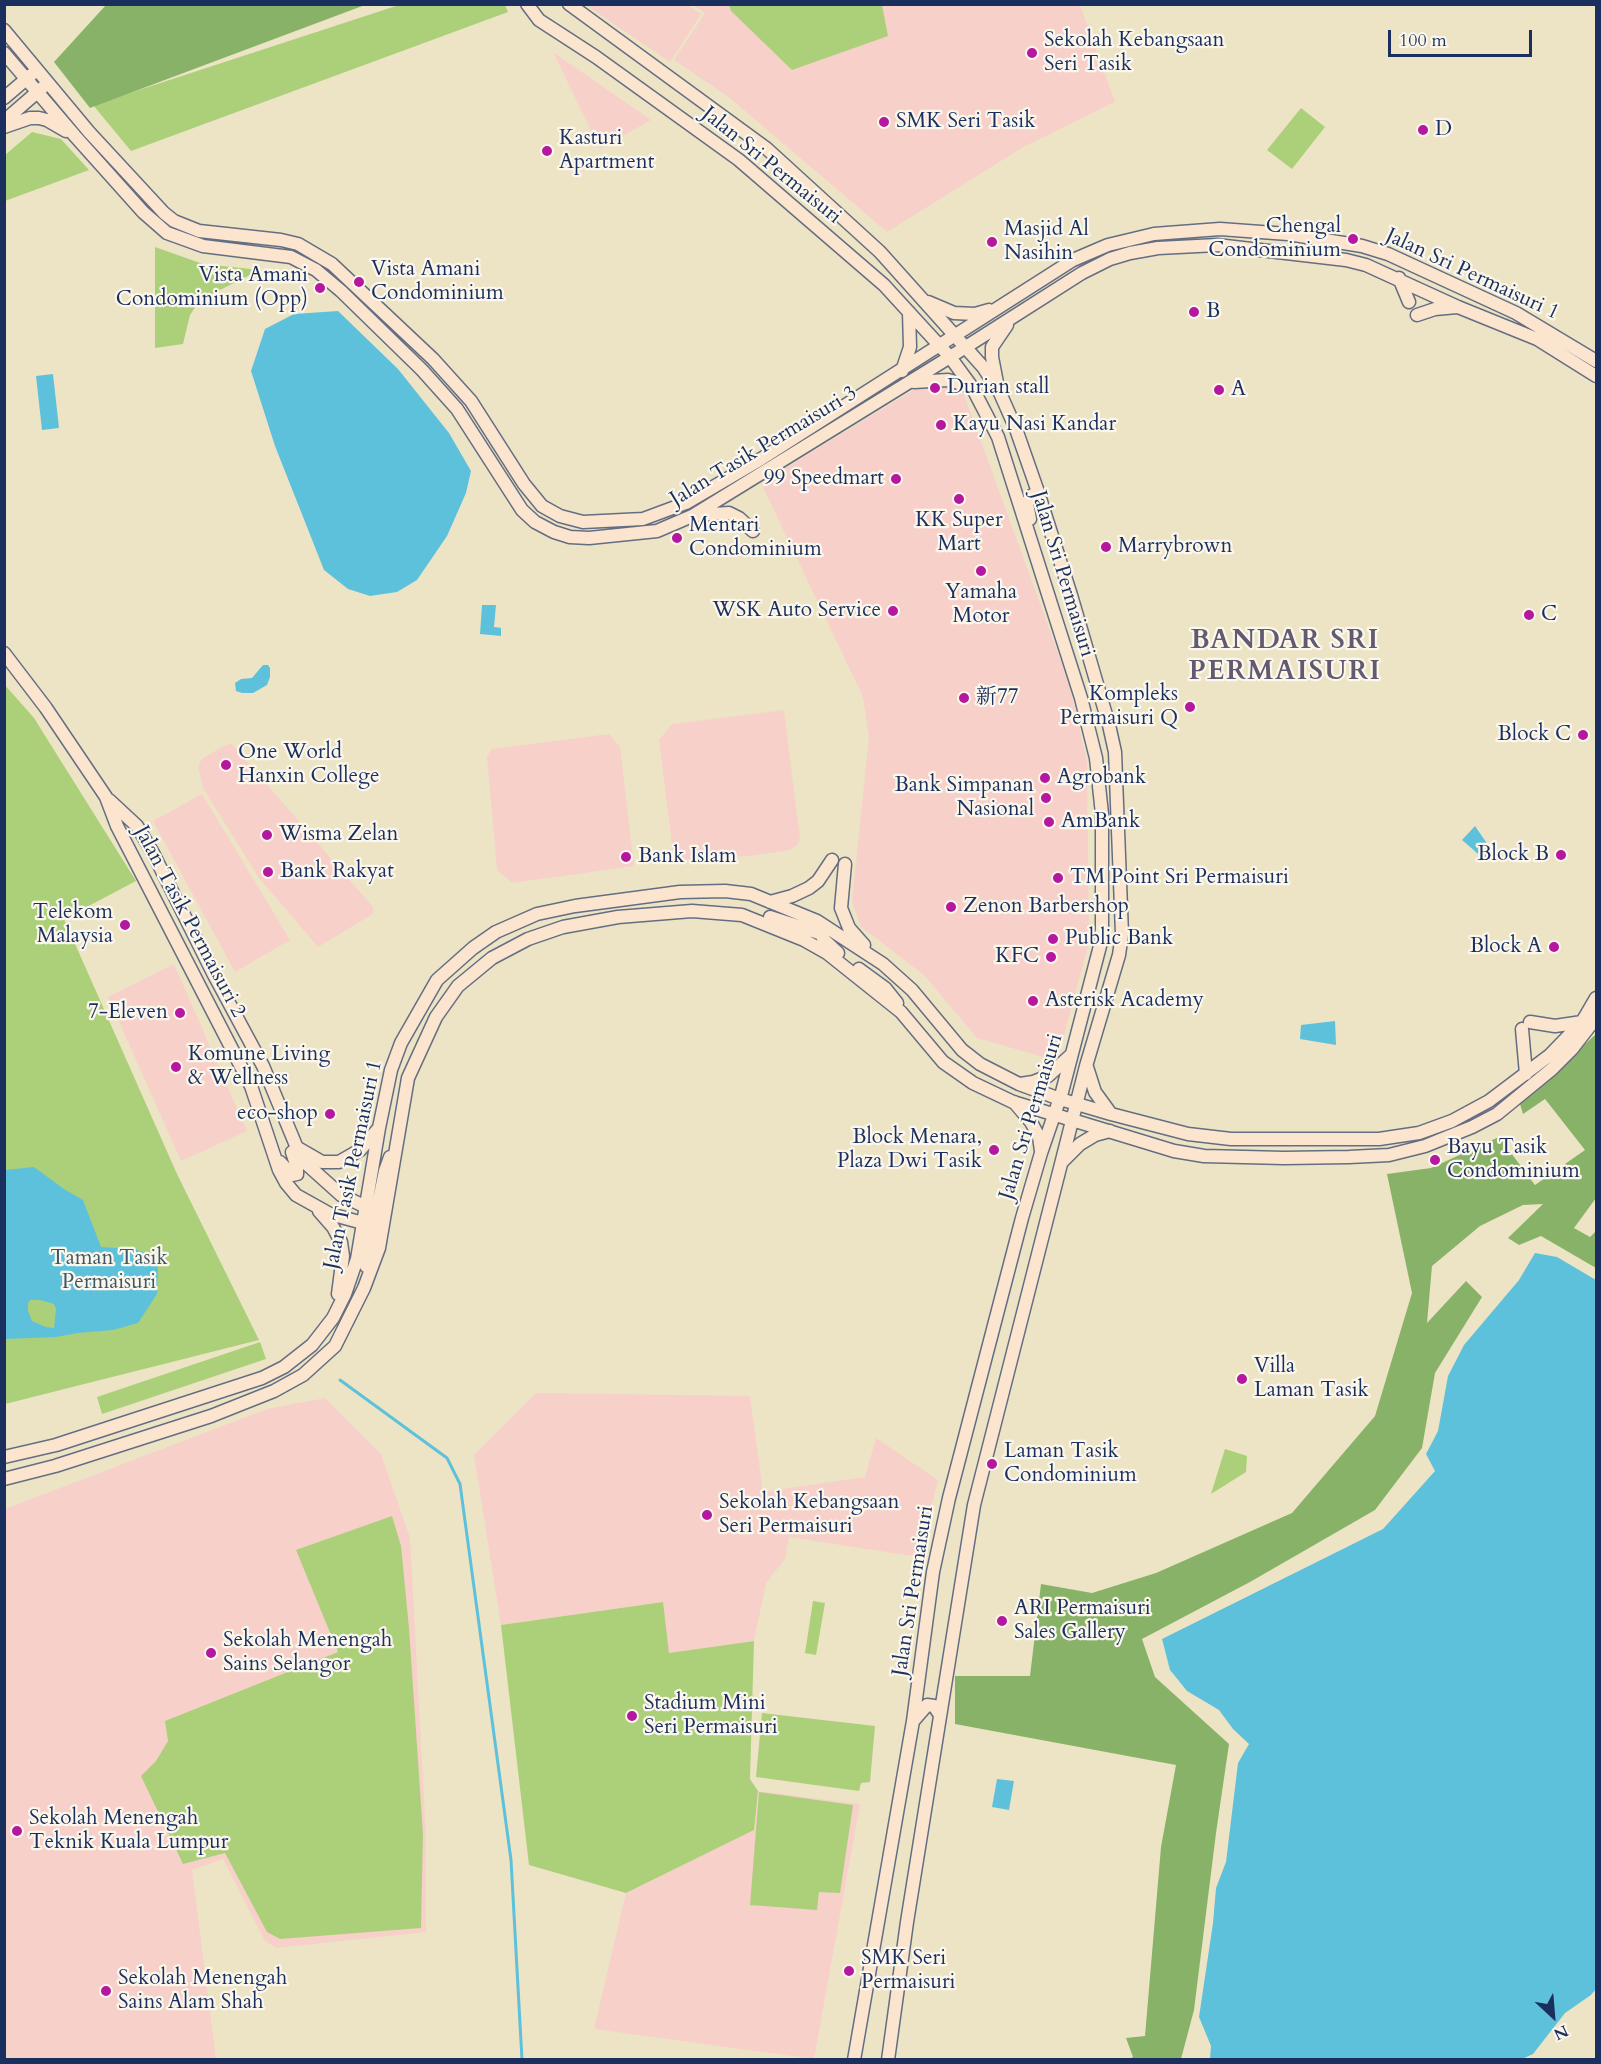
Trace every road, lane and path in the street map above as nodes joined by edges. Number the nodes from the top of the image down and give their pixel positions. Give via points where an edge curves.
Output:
1 (527, 4) edge
2 (569, 4) edge
3 (4, 30) edge
4 (4, 53) edge
5 (37, 70) junction
6 (26, 79) junction
7 (47, 83) junction
8 (37, 92) junction
9 (4, 98) edge
10 (4, 121) edge
11 (4, 127) edge
12 (75, 136) junction
13 (1322, 238) junction
14 (1318, 256) junction
15 (1073, 260) junction
16 (1415, 267) junction
17 (1082, 273) junction
18 (1399, 278) junction
19 (1448, 283) junction
20 (1424, 287) junction
21 (924, 300) junction
22 (1409, 302) dead end
23 (1004, 304) junction
24 (1458, 307) junction
25 (909, 311) junction
26 (1418, 315) dead end
27 (1014, 316) junction
28 (957, 336) junction
29 (940, 346) junction
30 (967, 346) junction
31 (950, 357) junction
32 (1596, 361) edge
33 (902, 370) junction
34 (1596, 376) edge
35 (908, 382) junction
36 (972, 387) junction
37 (1000, 393) junction
38 (1038, 492) junction
39 (692, 516) junction
40 (753, 531) dead end
41 (1046, 588) junction
42 (4, 653) edge
43 (106, 797) junction
44 (770, 902) junction
45 (742, 915) junction
46 (822, 927) junction
47 (883, 964) junction
48 (1596, 998) edge
49 (901, 1012) junction
50 (1596, 1018) edge
51 (1582, 1022) junction
52 (1572, 1049) junction
53 (1556, 1053) junction
54 (1072, 1054) junction
55 (1086, 1066) junction
56 (1552, 1069) junction
57 (1526, 1074) junction
58 (1019, 1084) junction
59 (274, 1092) junction
60 (1060, 1099) junction
61 (1013, 1102) junction
62 (1077, 1104) junction
63 (1054, 1114) junction
64 (1111, 1114) junction
65 (1073, 1120) junction
66 (379, 1128) junction
67 (1110, 1131) junction
68 (398, 1139) junction
69 (296, 1147) junction
70 (1041, 1153) junction
71 (274, 1156) junction
72 (1062, 1162) junction
73 (313, 1205) junction
74 (367, 1215) junction
75 (364, 1288) junction
76 (333, 1318) junction
77 (186, 1403) junction
78 (192, 1422) junction
79 (4, 1457) edge
80 (4, 1479) edge
81 (940, 1715) junction
82 (913, 1721) junction
83 (854, 2060) edge
84 (888, 2060) edge

1 - 25 street, Jalan Sri Permaisuri via 539,20 739,160
2 - 21 street, Jalan Sri Permaisuri via 766,148 844,217
3 - 5 street, Jalan Tasik Permaisuri 3
4 - 6 street, Jalan Tasik Permaisuri 3
5 - 6 street
5 - 7 street, Jalan Tasik Permaisuri 3
6 - 8 street, Jalan Tasik Permaisuri 3
6 - 9 street
7 - 8 street
7 - 33 street, Jalan Tasik Permaisuri 3 via 174,221 199,231 298,244 332,264 441,367 471,401 524,484 542,506 560,516 583,522 627,521 671,510 737,474
8 - 10 street
8 - 12 street, Jalan Tasik Permaisuri 3
11 - 12 street via 39,118
12 - 39 street, Jalan Tasik Permaisuri 3 via 167,233 203,246 291,257 316,270 422,370 450,402 512,497 535,522 570,537 589,538 657,531
13 - 14 street
13 - 15 street, Jalan Sri Permaisuri 1 via 1220,229 1177,231 1108,245
13 - 16 street, Jalan Sri Permaisuri 1 via 1370,248
14 - 17 street, Jalan Sri Permaisuri 1 via 1217,245 1181,246 1130,253
14 - 18 street, Jalan Sri Permaisuri 1 via 1366,265
15 - 17 street via 1076,270
15 - 23 street, Jalan Sri Permaisuri 1
16 - 19 street, Jalan Sri Permaisuri 1
16 - 20 street via 1423,274
17 - 27 street, Jalan Sri Permaisuri 1
18 - 20 street, Jalan Sri Permaisuri 1
18 - 22 street
19 - 20 street
19 - 32 street, Jalan Sri Permaisuri 1 via 1516,313
20 - 24 street, Jalan Sri Permaisuri 1
21 - 23 street via 954,313 975,314
21 - 28 street, Jalan Sri Permaisuri
23 - 28 street, Jalan Sri Permaisuri 1
24 - 26 street
24 - 34 street, Jalan Sri Permaisuri 1 via 1537,339
25 - 29 street, Jalan Sri Permaisuri
25 - 33 street via 910,347
27 - 30 street, Jalan Sri Permaisuri 1
27 - 37 street via 992,347
28 - 29 street, Jalan Tasik Permaisuri 3
28 - 30 street, Jalan Sri Permaisuri
29 - 31 street, Jalan Sri Permaisuri
29 - 33 street, Jalan Tasik Permaisuri 3
30 - 31 street, Jalan Tasik Permaisuri 3
30 - 37 street, Jalan Sri Permaisuri
31 - 35 street, Jalan Tasik Permaisuri 3
31 - 36 street, Jalan Sri Permaisuri
35 - 36 street via 948,380
35 - 39 street, Jalan Tasik Permaisuri 3
36 - 41 street, Jalan Sri Permaisuri via 998,437
37 - 38 street, Jalan Sri Permaisuri
38 - 41 street via 1027,504
38 - 55 street, Jalan Sri Permaisuri via 1115,752 1122,934
39 - 40 street via 729,513
41 - 54 street, Jalan Sri Permaisuri via 1096,758 1102,814 1102,928
42 - 43 street, Jalan Tasik Permaisuri 2
43 - 59 street, Jalan Tasik Permaisuri 2 via 137,826 153,853
43 - 71 street, Jalan Tasik Permaisuri 2 via 117,826 251,1086
44 - 46 street, Jalan Tasik Permaisuri 1
44 - 47 street via 809,888 838,862 843,915 853,934
44 - 66 street, Jalan Tasik Permaisuri 1 via 751,894 725,891 680,892 553,910 496,932 437,980 421,1006 391,1070
45 - 46 street via 763,915
45 - 49 street, Jalan Tasik Permaisuri 1 via 826,953
45 - 68 street, Jalan Tasik Permaisuri 1 via 692,911 588,922 528,939 492,958 458,986 436,1017 408,1078
46 - 47 street, Jalan Tasik Permaisuri 1
46 - 49 street via 830,947 885,988
47 - 58 street, Jalan Tasik Permaisuri 1 via 912,990 962,1050
48 - 51 street
49 - 61 street, Jalan Tasik Permaisuri 1 via 943,1062 973,1083
50 - 52 street, Jalan Tasik Permaisuri 1
51 - 53 street
51 - 57 street via 1526,1025
52 - 53 street
52 - 56 street, Jalan Tasik Permaisuri 1
53 - 56 street
53 - 57 street, Jalan Tasik Permaisuri 1
54 - 58 street via 1048,1076
54 - 60 street, Jalan Sri Permaisuri
55 - 62 street, Jalan Sri Permaisuri
55 - 64 street via 1095,1092
56 - 67 street, Jalan Tasik Permaisuri 1 via 1497,1114 1472,1128 1389,1155 1204,1156
57 - 64 street, Jalan Tasik Permaisuri 1 via 1490,1101 1452,1121 1419,1133 1379,1140 1232,1139 1188,1134
58 - 60 street, Jalan Tasik Permaisuri 1
59 - 69 street, Jalan Tasik Permaisuri 2
59 - 71 street via 272,1103 297,1174 292,1175
60 - 62 street, Jalan Tasik Permaisuri 1
60 - 63 street, Jalan Sri Permaisuri
61 - 63 street, Jalan Tasik Permaisuri 1
61 - 70 street via 1031,1122 1039,1137
62 - 64 street, Jalan Tasik Permaisuri 1
62 - 65 street, Jalan Sri Permaisuri
63 - 65 street, Jalan Tasik Permaisuri 1
63 - 70 street, Jalan Sri Permaisuri
65 - 67 street, Jalan Tasik Permaisuri 1
65 - 72 street, Jalan Sri Permaisuri
66 - 69 street via 360,1150 339,1162 322,1162
66 - 74 street, Jalan Tasik Permaisuri 1
67 - 72 street via 1080,1144
68 - 74 street via 385,1171 378,1205
68 - 75 street, Jalan Tasik Permaisuri 1 via 379,1248
69 - 74 street, Jalan Tasik Permaisuri 2 via 302,1160
70 - 82 street, Jalan Sri Permaisuri via 949,1498 933,1572
71 - 73 street, Jalan Tasik Permaisuri 2 via 296,1196
72 - 81 street, Jalan Sri Permaisuri via 974,1506
73 - 74 street, Jalan Tasik Permaisuri 2 via 330,1214
73 - 76 street via 341,1242 342,1276
74 - 75 street via 373,1228
74 - 76 street, Jalan Tasik Permaisuri 1 via 357,1259
75 - 78 street, Jalan Tasik Permaisuri 1 via 335,1346 303,1375 274,1391
76 - 77 street, Jalan Tasik Permaisuri 1 via 312,1345 284,1366 262,1378
77 - 78 street
77 - 79 street, Jalan Tasik Permaisuri 1
78 - 80 street, Jalan Tasik Permaisuri 1
81 - 82 street via 934,1706 927,1705
81 - 84 street, Jalan Sri Permaisuri
82 - 83 street, Jalan Sri Permaisuri

